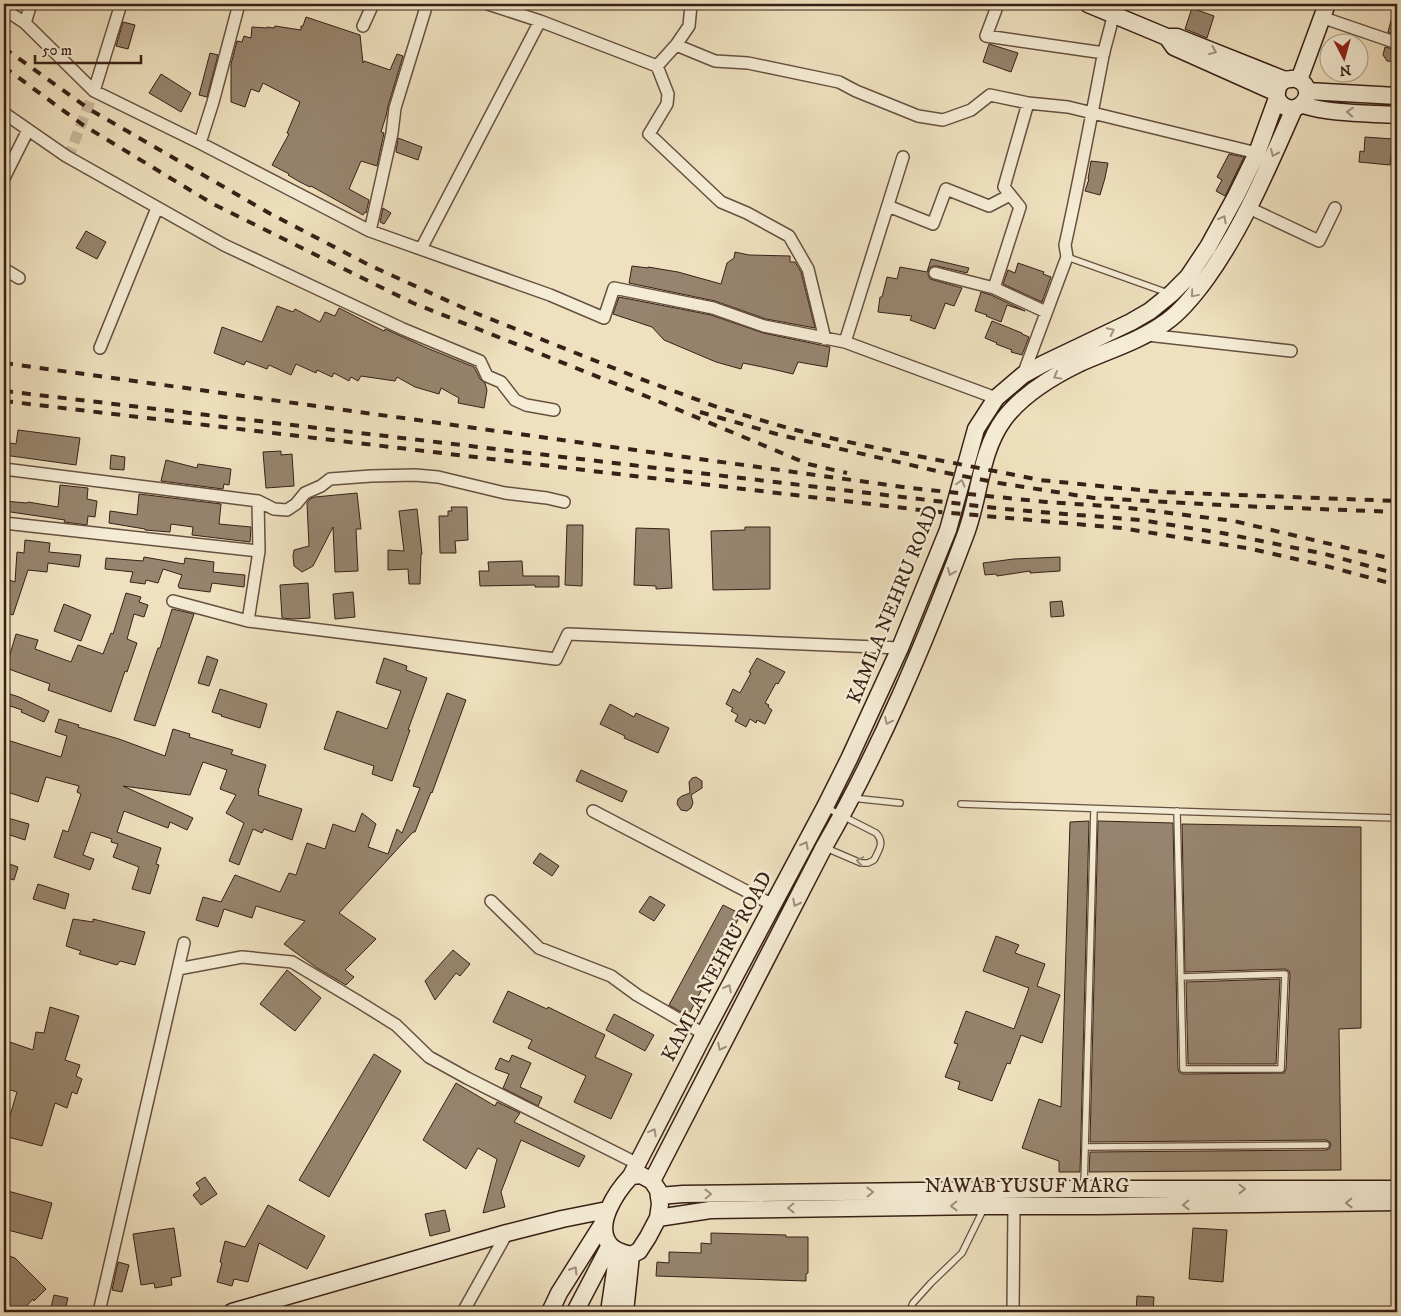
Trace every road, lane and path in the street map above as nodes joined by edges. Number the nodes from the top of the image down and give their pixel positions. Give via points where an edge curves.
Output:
1 (31, 4) edge
2 (121, 4) edge
3 (240, 4) edge
4 (373, 4) edge
5 (427, 4) edge
6 (488, 4) edge
7 (690, 4) edge
8 (998, 4) edge
9 (1088, 4) edge
10 (4, 9) edge
11 (1115, 9) edge
12 (1324, 10) edge
13 (540, 21) junction
14 (24, 23) junction
15 (364, 26) dead end
16 (1397, 43) edge
17 (676, 45) junction
18 (1104, 53) junction
19 (657, 66) junction
20 (94, 91) junction
21 (1292, 94) junction
22 (1397, 96) edge
23 (1028, 103) junction
24 (1093, 112) junction
25 (4, 113) edge
26 (1397, 115) edge
27 (28, 130) junction
28 (200, 143) junction
29 (1257, 153) junction
30 (903, 157) dead end
31 (4, 178) edge
32 (1010, 195) junction
33 (888, 206) junction
34 (157, 208) junction
35 (1250, 208) junction
36 (1334, 208) dead end
37 (370, 231) junction
38 (421, 249) junction
39 (1066, 257) junction
40 (4, 269) edge
41 (935, 274) dead end
42 (19, 278) dead end
43 (994, 288) junction
44 (1171, 294) junction
45 (1046, 312) junction
46 (1147, 335) junction
47 (825, 338) junction
48 (845, 342) junction
49 (100, 348) dead end
50 (1291, 352) dead end
51 (1023, 375) junction
52 (996, 398) junction
53 (554, 410) dead end
54 (4, 468) edge
55 (258, 501) junction
56 (564, 502) dead end
57 (4, 523) edge
58 (259, 551) junction
59 (174, 601) dead end
60 (248, 621) junction
61 (900, 648) junction
62 (849, 759) junction
63 (866, 768) junction
64 (852, 798) junction
65 (900, 803) dead end
66 (961, 804) dead end
67 (826, 807) junction
68 (1094, 809) junction
69 (1177, 810) junction
70 (593, 811) dead end
71 (842, 816) junction
72 (1397, 818) edge
73 (824, 847) junction
74 (491, 901) dead end
75 (772, 905) junction
76 (184, 943) dead end
77 (178, 969) junction
78 (1181, 977) junction
79 (704, 1034) junction
80 (1326, 1145) dead end
81 (1085, 1147) junction
82 (634, 1170) junction
83 (656, 1189) junction
84 (1084, 1189) junction
85 (1397, 1189) edge
86 (1397, 1202) edge
87 (985, 1206) junction
88 (1014, 1206) junction
89 (606, 1215) junction
90 (658, 1218) junction
91 (507, 1234) junction
92 (620, 1250) junction
93 (99, 1312) edge
94 (232, 1312) edge
95 (463, 1312) edge
96 (550, 1312) edge
97 (575, 1312) edge
98 (609, 1312) edge
99 (625, 1312) edge
100 (909, 1312) edge
101 (1013, 1312) edge

1 - 14 street
2 - 20 street
3 - 28 street
4 - 15 street
5 - 37 street via 394,108 392,133
6 - 13 street
7 - 17 street via 689,26
8 - 18 street via 986,36
9 - 11 main road
10 - 14 street
11 - 18 street
11 - 21 main road via 1167,37 1174,47 1223,70
12 - 16 street
12 - 21 main road, KAMLA NEHRU ROAD
13 - 19 street
13 - 38 street
14 - 20 street
17 - 19 street
17 - 23 street via 715,61 748,63 839,82 918,116 943,120 972,110 990,94
18 - 24 street
19 - 47 street via 668,94 649,134 721,202 789,236 808,269
20 - 28 street
21 - 22 main road
26 -> 21 main road via 1314,108
21 - 29 main road, KAMLA NEHRU ROAD
21 -> 35 main road, KAMLA NEHRU ROAD
23 - 24 street
23 - 32 street via 1004,187
24 - 29 street
24 - 39 street
25 - 27 street
27 - 31 street
27 - 34 street via 68,158
28 - 37 street
44 -> 29 main road, KAMLA NEHRU ROAD via 1188,277 1208,247
30 - 33 street
32 - 33 street via 989,206 946,189 932,224
32 - 43 street via 1020,207
33 - 48 street
34 - 49 street
34 - 53 street via 224,246 480,361 488,376 501,382 515,400
35 - 36 street via 1319,241
35 -> 46 main road, KAMLA NEHRU ROAD via 1201,287 1168,322
37 - 38 street
38 - 47 street via 604,318 614,288 713,308 764,326
39 - 44 lane
39 - 45 street
40 - 42 street
41 - 43 street
43 - 45 street
51 -> 44 main road, KAMLA NEHRU ROAD via 1131,322
45 - 51 street
46 - 50 street
46 -> 63 main road, KAMLA NEHRU ROAD via 1079,364 1040,385 1020,400 995,433 988,448 962,546
47 - 48 street
48 - 52 street
51 - 52 main road, KAMLA NEHRU ROAD
61 -> 52 main road, KAMLA NEHRU ROAD via 948,530 976,429
54 - 55 street
55 - 56 street via 274,509 287,510 305,493 330,478 415,475
55 - 58 street
57 - 58 street
58 - 60 street
59 - 60 street
60 - 61 street via 556,659 568,634
61 - 62 main road, KAMLA NEHRU ROAD
62 - 63 main road
62 - 67 main road, KAMLA NEHRU ROAD
63 - 64 main road, KAMLA NEHRU ROAD
64 - 65 lane
64 - 71 main road, KAMLA NEHRU ROAD
66 - 68 lane
67 - 71 lane
75 -> 67 main road, KAMLA NEHRU ROAD
68 - 69 lane
68 - 81 lane
69 - 72 lane
69 - 78 lane
70 - 75 street
71 - 73 main road, KAMLA NEHRU ROAD
71 -> 73 lane via 881,838 882,844 874,860 861,863
73 -> 83 main road, KAMLA NEHRU ROAD
74 - 79 street via 540,948 611,976
79 -> 75 main road, KAMLA NEHRU ROAD
76 - 77 street
77 - 82 street via 242,957 292,962 396,1025 430,1057
77 - 93 street
78 - 78 lane via 1183,1069 1281,1069 1285,974
82 -> 79 main road, KAMLA NEHRU ROAD
80 - 81 lane
81 - 84 lane
82 - 83 main road
82 - 89 main road, KAMLA NEHRU ROAD
83 -> 84 main road via 683,1194
83 - 90 main road via 660,1204
84 -> 85 main road
86 -> 88 main road, NAWAB YUSUF MARG
87 - 88 main road, NAWAB YUSUF MARG
87 -> 90 main road, NAWAB YUSUF MARG via 710,1210
87 - 100 lane via 962,1253 913,1303
88 - 101 street
89 - 91 main road via 562,1219
89 - 92 main road via 605,1234
96 -> 89 main road
90 - 92 main road via 639,1251
91 - 94 main road
91 - 95 street
92 - 97 main road
92 - 98 main road
92 - 99 main road

